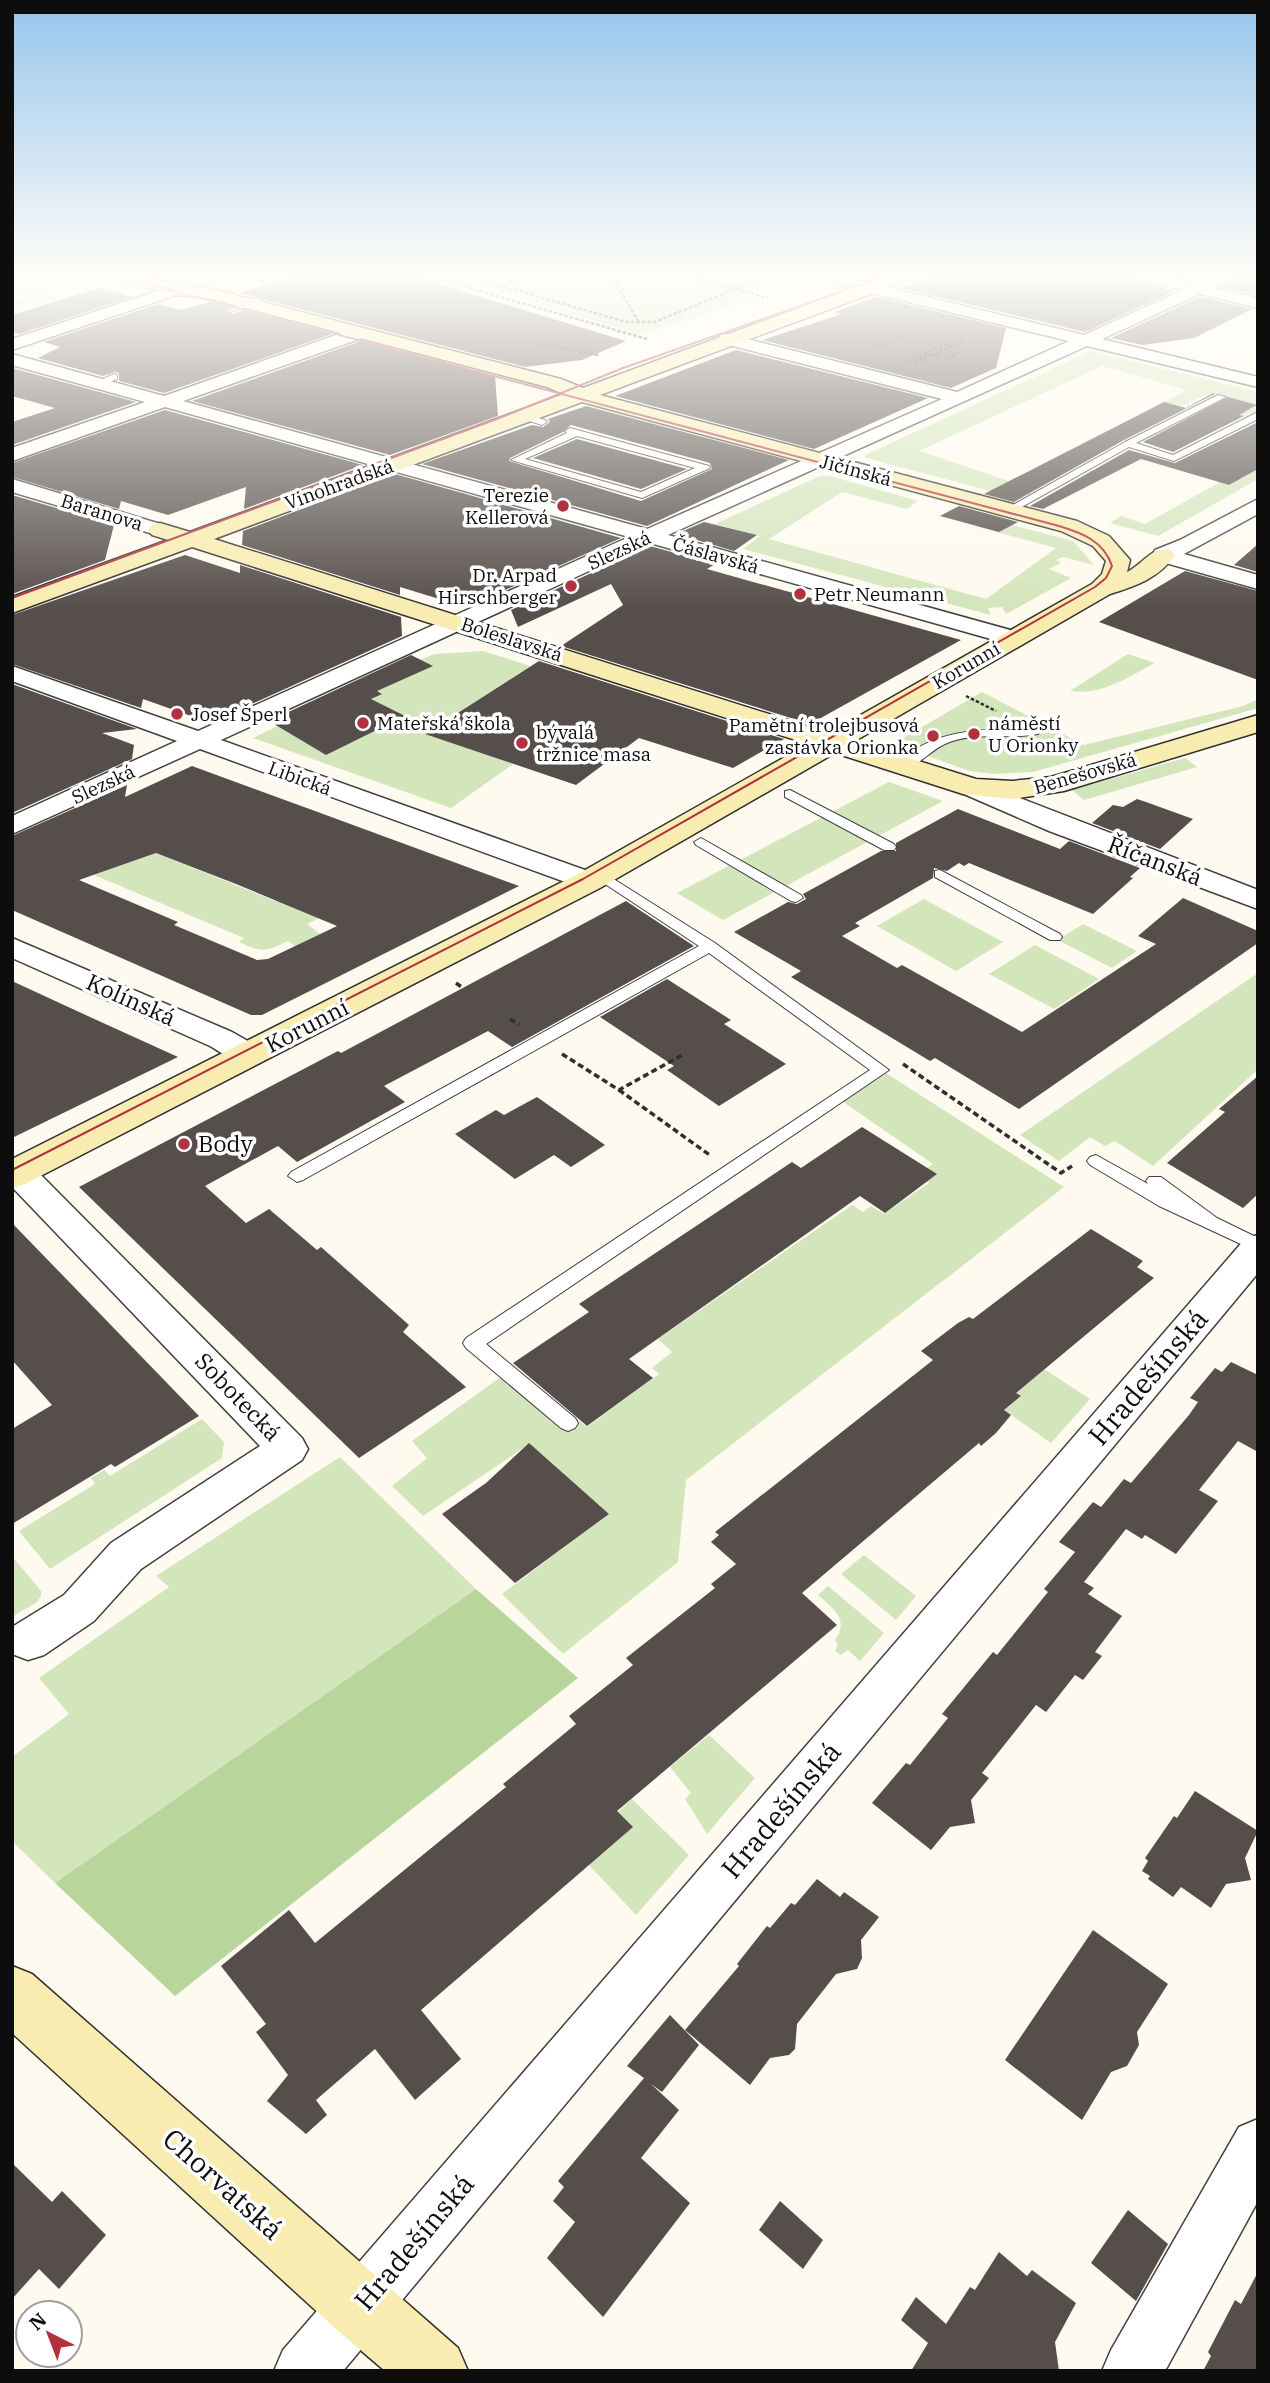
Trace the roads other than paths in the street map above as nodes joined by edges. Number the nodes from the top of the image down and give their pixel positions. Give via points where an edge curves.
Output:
1 (124, 387) edge
2 (204, 387) edge
3 (546, 387) joint
4 (602, 387) edge
5 (918, 387) edge
6 (985, 387) edge
7 (1221, 397) dead end
8 (961, 398) junction
9 (587, 399) junction
10 (161, 402) junction
11 (1258, 415) edge
12 (1128, 444) junction
13 (12, 455) edge
14 (820, 460) junction
15 (377, 461) junction
16 (688, 478) joint
17 (12, 485) edge
18 (1258, 505) edge
19 (1009, 510) junction
20 (160, 530) junction
21 (649, 536) junction
22 (191, 539) junction
23 (1135, 549) junction
24 (1258, 582) edge
25 (12, 585) edge
26 (1105, 588) junction
27 (12, 606) edge
28 (464, 624) junction
29 (1013, 638) junction
30 (12, 673) edge
31 (1258, 723) edge
32 (1034, 731) dead end
33 (197, 740) junction
34 (831, 743) junction
35 (902, 766) junction
36 (1054, 785) junction
37 (973, 788) junction
38 (790, 794) junction
39 (1052, 821) junction
40 (12, 826) edge
41 (701, 842) junction
42 (889, 847) dead end
43 (940, 874) dead end
44 (595, 878) junction
45 (796, 898) dead end
46 (1258, 900) edge
47 (1055, 937) dead end
48 (710, 946) junction
49 (12, 947) edge
50 (249, 1055) junction
51 (1096, 1161) road end
52 (15, 1174) edge
53 (297, 1176) dead end
54 (1155, 1181) dead end
55 (1211, 1222) junction
56 (1258, 1247) edge
57 (568, 1423) dead end
58 (27, 1641) dead end
59 (12, 1994) edge
60 (1258, 2146) edge
61 (359, 2306) junction
62 (304, 2371) edge
63 (435, 2371) edge
64 (1132, 2371) edge

1 - 10 street, Čáslavská
2 - 10 street
3 - 9 street, Jičínská
3 - 15 street, Vinohradská
4 - 9 street, Vinohradská
5 - 8 street
6 - 8 street, Slezská
7 - 12 lane
8 - 14 street, Slezská
9 - 14 street, Jičínská
9 - 15 street, Vinohradská via 534,419
10 - 13 street
10 - 15 street, Čáslavská
11 - 12 lane via 1174,458
12 - 19 lane
14 - 19 street, Jičínská
14 - 21 street, Slezská via 731,493
15 - 20 street, Vinohradská
15 - 21 street, Čáslavská
15 - 22 street, Vinohradská
16 - 16 lane via 642,495 516,460 573,432 705,468
17 - 20 street, Baranova
18 - 23 street via 1188,545
19 - 23 street, Jičínská via 1076,527
20 - 22 street, Baranova
20 - 25 street, Vinohradská
21 - 28 street, Slezská
21 - 29 street, Čáslavská
22 - 27 street, Vinohradská
22 - 28 street, Boleslavská
23 - 24 street
23 - 26 street via 1118,560
23 - 26 street, Korunní via 1156,565
26 - 29 street, Korunní
28 - 33 street, Slezská via 418,640
28 - 34 street, Boleslavská
29 - 34 street, Korunní
30 - 33 street, Libická
31 - 36 street, Benešovská
32 - 35 lane via 940,741
33 - 40 street, Slezská
33 - 44 street, Libická
34 - 35 street, Benešovská
34 - 38 street, Korunní via 833,767
34 - 44 street, Korunní
35 - 37 street, Benešovská
36 - 37 street, Benešovská
36 - 39 street via 1042,796
37 - 39 street, Říčanská
38 - 41 street, Korunní
38 - 42 lane
39 - 46 street, Říčanská
41 - 44 street, Korunní
41 - 45 lane
43 - 47 lane
44 - 48 lane
44 - 50 street, Korunní
48 - 53 lane
48 - 57 lane via 881,1070 473,1343
49 - 50 street, Kolínská
50 - 52 street, Korunní
51 - 55 lane via 1165,1202
52 - 58 street, Sobotecká via 288,1449 126,1556 79,1608
54 - 55 lane
55 - 56 lane
56 - 61 street, Hradešínská
59 - 61 street, Chorvatská
60 - 64 street
61 - 62 street, Hradešínská
61 - 63 street, Chorvatská

